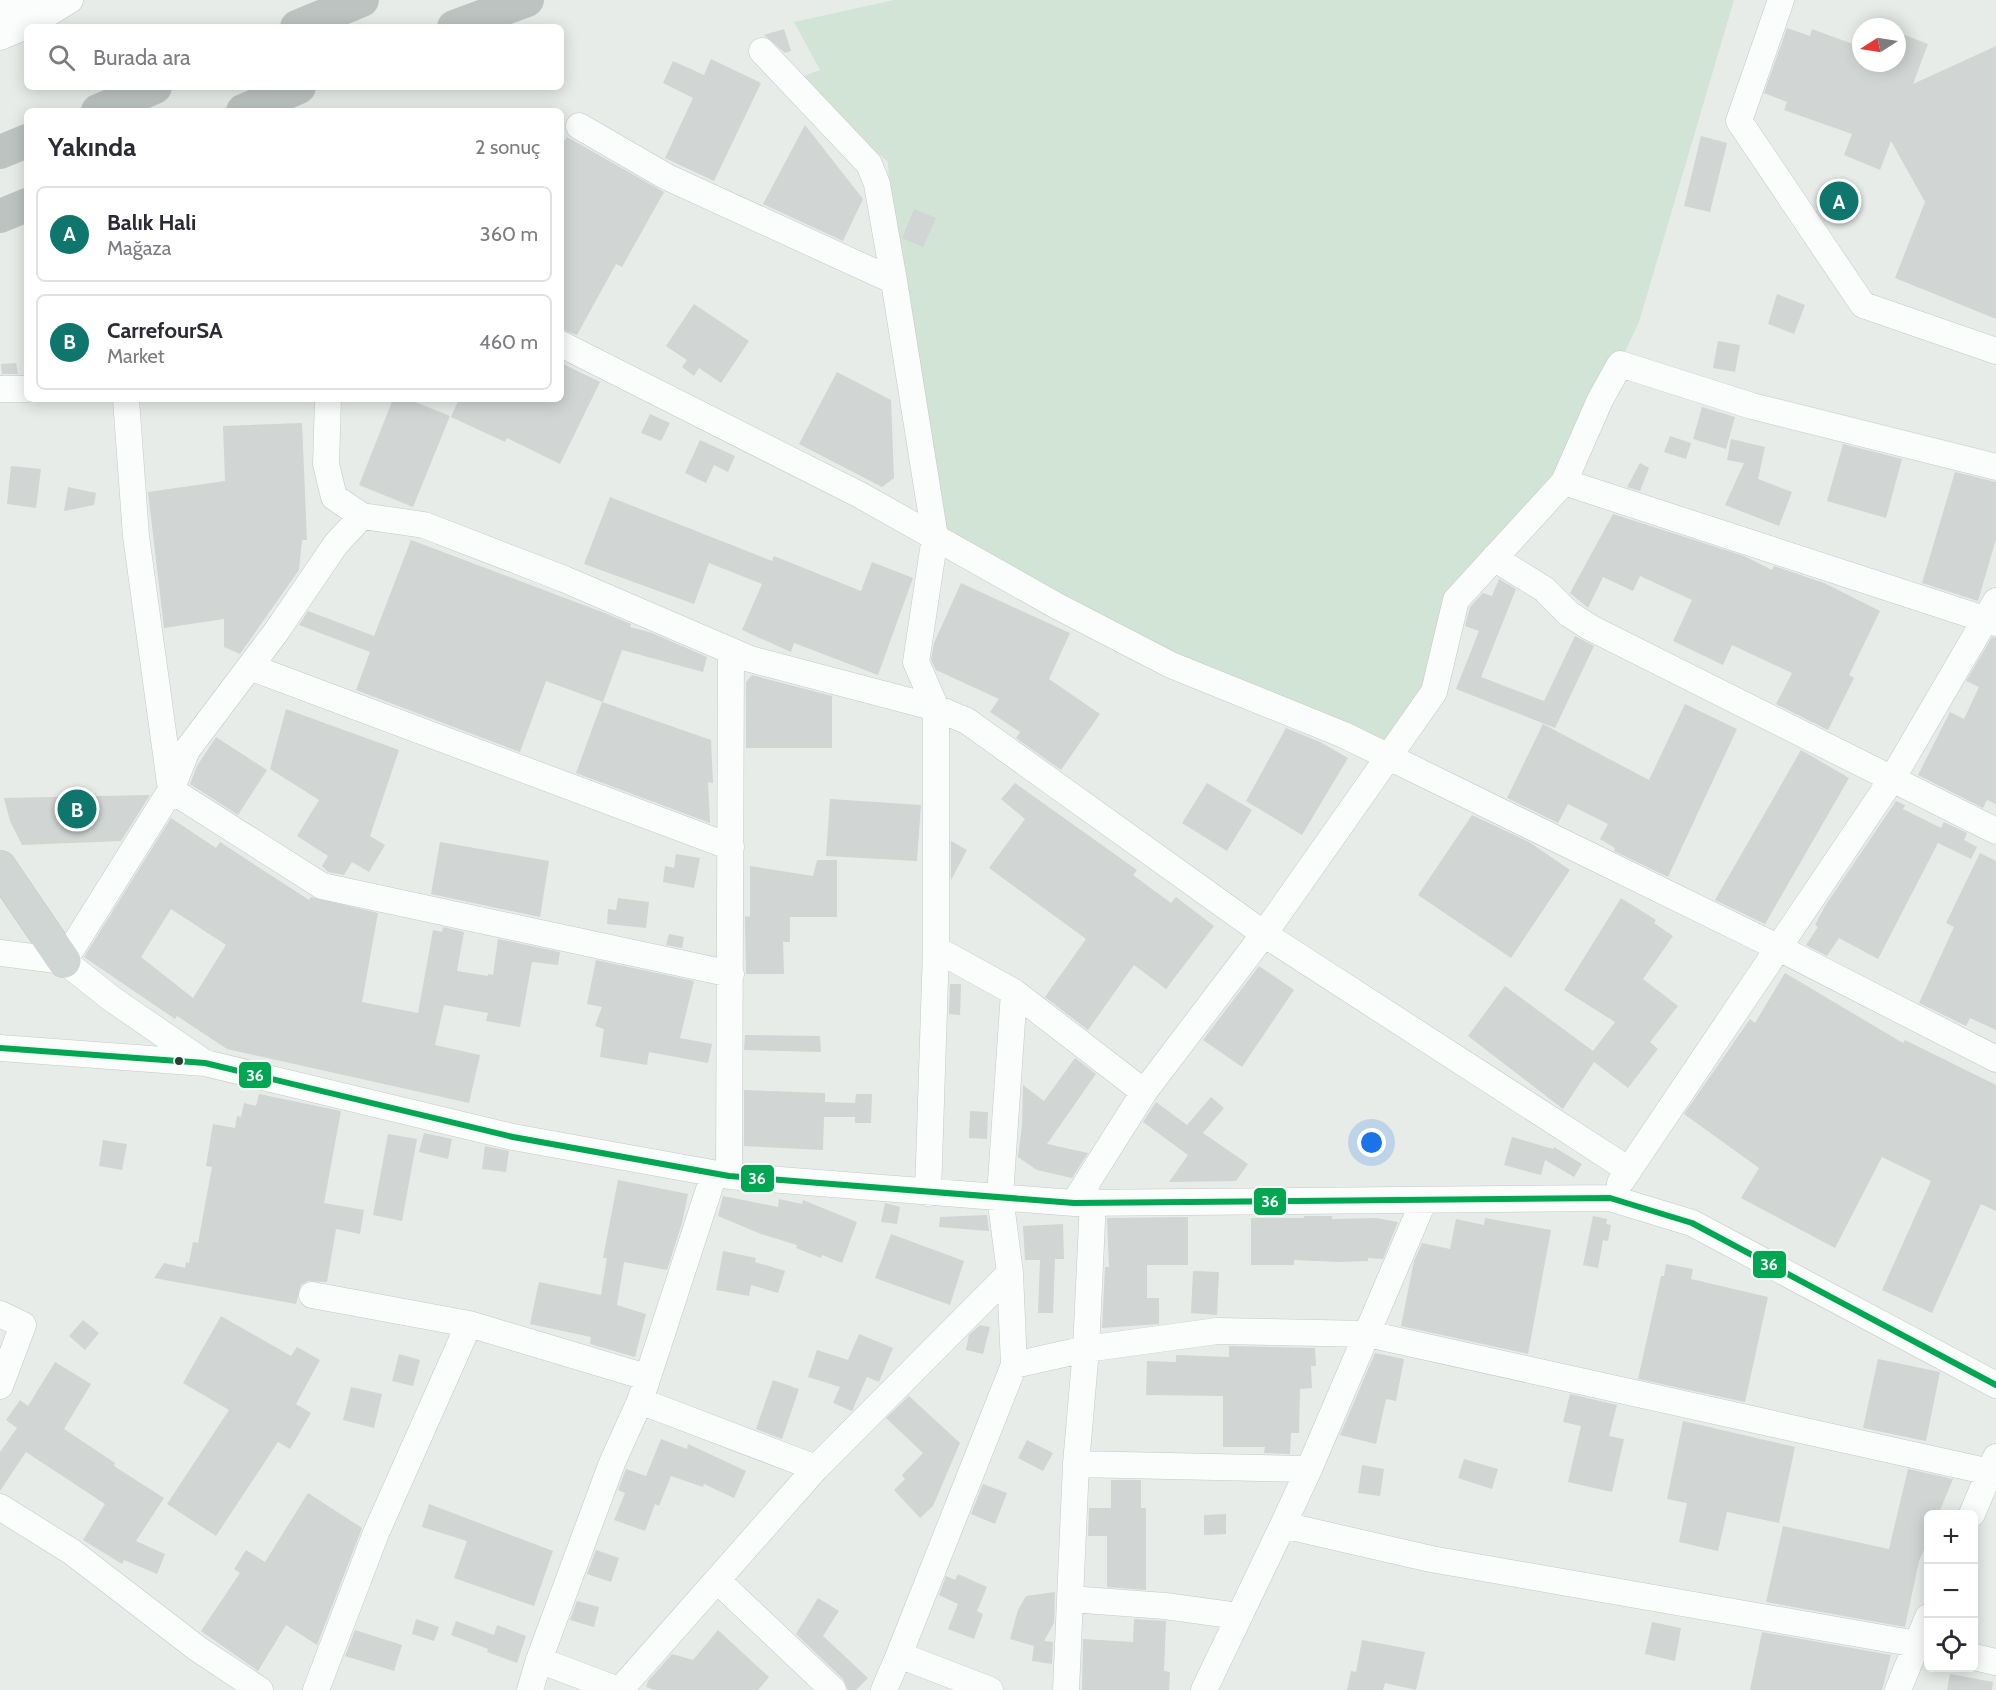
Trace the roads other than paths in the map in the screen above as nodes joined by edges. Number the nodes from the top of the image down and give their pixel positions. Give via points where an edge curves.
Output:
1 (40, 0) edge
2 (70, 0) edge
3 (362, 0) edge
4 (527, 0) edge
5 (1781, 0) edge
6 (0, 10) edge
7 (31, 24) edge
8 (304, 24) edge
9 (462, 24) edge
10 (24, 27) edge
11 (0, 37) edge
12 (762, 51) dead end
13 (148, 90) edge
14 (292, 90) edge
15 (105, 108) edge
16 (250, 108) edge
17 (579, 126) dead end
18 (24, 142) edge
19 (0, 152) edge
20 (24, 206) edge
21 (0, 216) edge
22 (894, 281) junction
23 (564, 346) edge
24 (1996, 351) edge
25 (0, 389) edge
26 (24, 389) edge
27 (126, 402) edge
28 (328, 402) edge
29 (1996, 467) edge
30 (1564, 482) junction
31 (362, 516) junction
32 (935, 537) junction
33 (1494, 558) junction
34 (1993, 614) edge
35 (731, 651) junction
36 (250, 667) junction
37 (936, 708) junction
38 (1389, 757) junction
39 (1892, 779) junction
40 (171, 790) junction
41 (1996, 831) edge
42 (731, 847) junction
43 (0, 867) edge
44 (1264, 934) junction
45 (1777, 947) junction
46 (936, 949) junction
47 (0, 953) edge
48 (64, 961) junction
49 (731, 974) junction
50 (1014, 992) junction
51 (0, 1048) edge
52 (1996, 1059) edge
53 (205, 1063) junction
54 (1144, 1092) junction
55 (1629, 1170) junction
56 (721, 1175) junction
57 (928, 1193) junction
58 (1000, 1196) junction
59 (1610, 1198) junction
60 (1424, 1200) junction
61 (1083, 1202) junction
62 (1010, 1273) junction
63 (312, 1295) dead end
64 (0, 1314) edge
65 (469, 1324) junction
66 (1368, 1334) junction
67 (1086, 1349) junction
68 (1014, 1365) junction
69 (1996, 1385) edge
70 (0, 1386) edge
71 (643, 1389) junction
72 (1076, 1464) junction
73 (1993, 1464) edge
74 (816, 1468) junction
75 (1309, 1469) junction
76 (0, 1507) edge
77 (1974, 1510) edge
78 (1283, 1525) junction
79 (717, 1580) junction
80 (1070, 1599) junction
81 (1238, 1616) junction
82 (1929, 1618) edge
83 (1923, 1645) edge
84 (899, 1655) junction
85 (1978, 1657) edge
86 (539, 1660) junction
87 (1996, 1662) edge
88 (260, 1690) edge
89 (316, 1690) edge
90 (530, 1690) edge
91 (619, 1690) edge
92 (833, 1690) edge
93 (884, 1690) edge
94 (990, 1690) edge
95 (1066, 1690) edge
96 (1204, 1690) edge
97 (1898, 1690) edge

1 - 6 street
2 - 7 street
3 - 8 highway
4 - 9 highway
5 - 24 street via 1739,121 1863,305
10 - 11 street
12 - 22 street via 869,164 877,183
13 - 15 highway
14 - 16 highway
17 - 22 street via 667,177
18 - 19 highway
20 - 21 highway
22 - 32 street
23 - 32 street
25 - 26 street
27 - 40 street via 136,536
28 - 31 street via 326,464 334,497
29 - 30 street via 1752,406 1620,364
30 - 33 street
30 - 34 street
31 - 35 street via 424,525 564,579
31 - 36 street via 336,544
32 - 37 street via 916,662
32 - 38 street via 1171,665
33 - 38 street via 1456,600 1434,692
33 - 39 street via 1544,589 1569,614 1591,628
34 - 39 street
35 - 37 street
35 - 42 street
36 - 40 street via 187,750
36 - 42 street
37 - 44 street via 968,721
37 - 46 street
38 - 44 street
38 - 45 street
39 - 41 street
39 - 45 street
40 - 48 street
40 - 49 street via 322,886
42 - 49 street
43 - 48 main road
44 - 54 street
44 - 55 street
45 - 52 street
45 - 55 street
46 - 50 street
46 - 57 street
47 - 48 street
48 - 53 street
49 - 56 street
50 - 54 street
50 - 58 street
51 - 53 street
53 - 56 street via 513,1137
54 - 61 street
55 - 59 street
56 - 57 street
56 - 71 street
57 - 58 street
58 - 61 street
58 - 62 street
59 - 60 street
59 - 69 street via 1692,1223
60 - 61 street
60 - 66 street
61 - 67 street
62 - 68 street
62 - 74 street
63 - 65 street
64 - 70 street via 23,1325
65 - 71 street
65 - 89 street via 376,1533
66 - 67 street via 1217,1331
66 - 73 street
66 - 75 street
67 - 68 street
67 - 72 street
68 - 84 street
71 - 74 street
71 - 86 street
72 - 75 street
72 - 80 street
73 - 77 street
74 - 79 street
75 - 78 street
76 - 88 street via 72,1552 198,1649
78 - 81 street
78 - 83 street via 1431,1559
79 - 91 street
79 - 92 street
80 - 81 street
80 - 95 street
81 - 96 street
82 - 83 street
83 - 97 street
84 - 93 street
84 - 94 street
85 - 87 street
86 - 90 street
86 - 91 street

